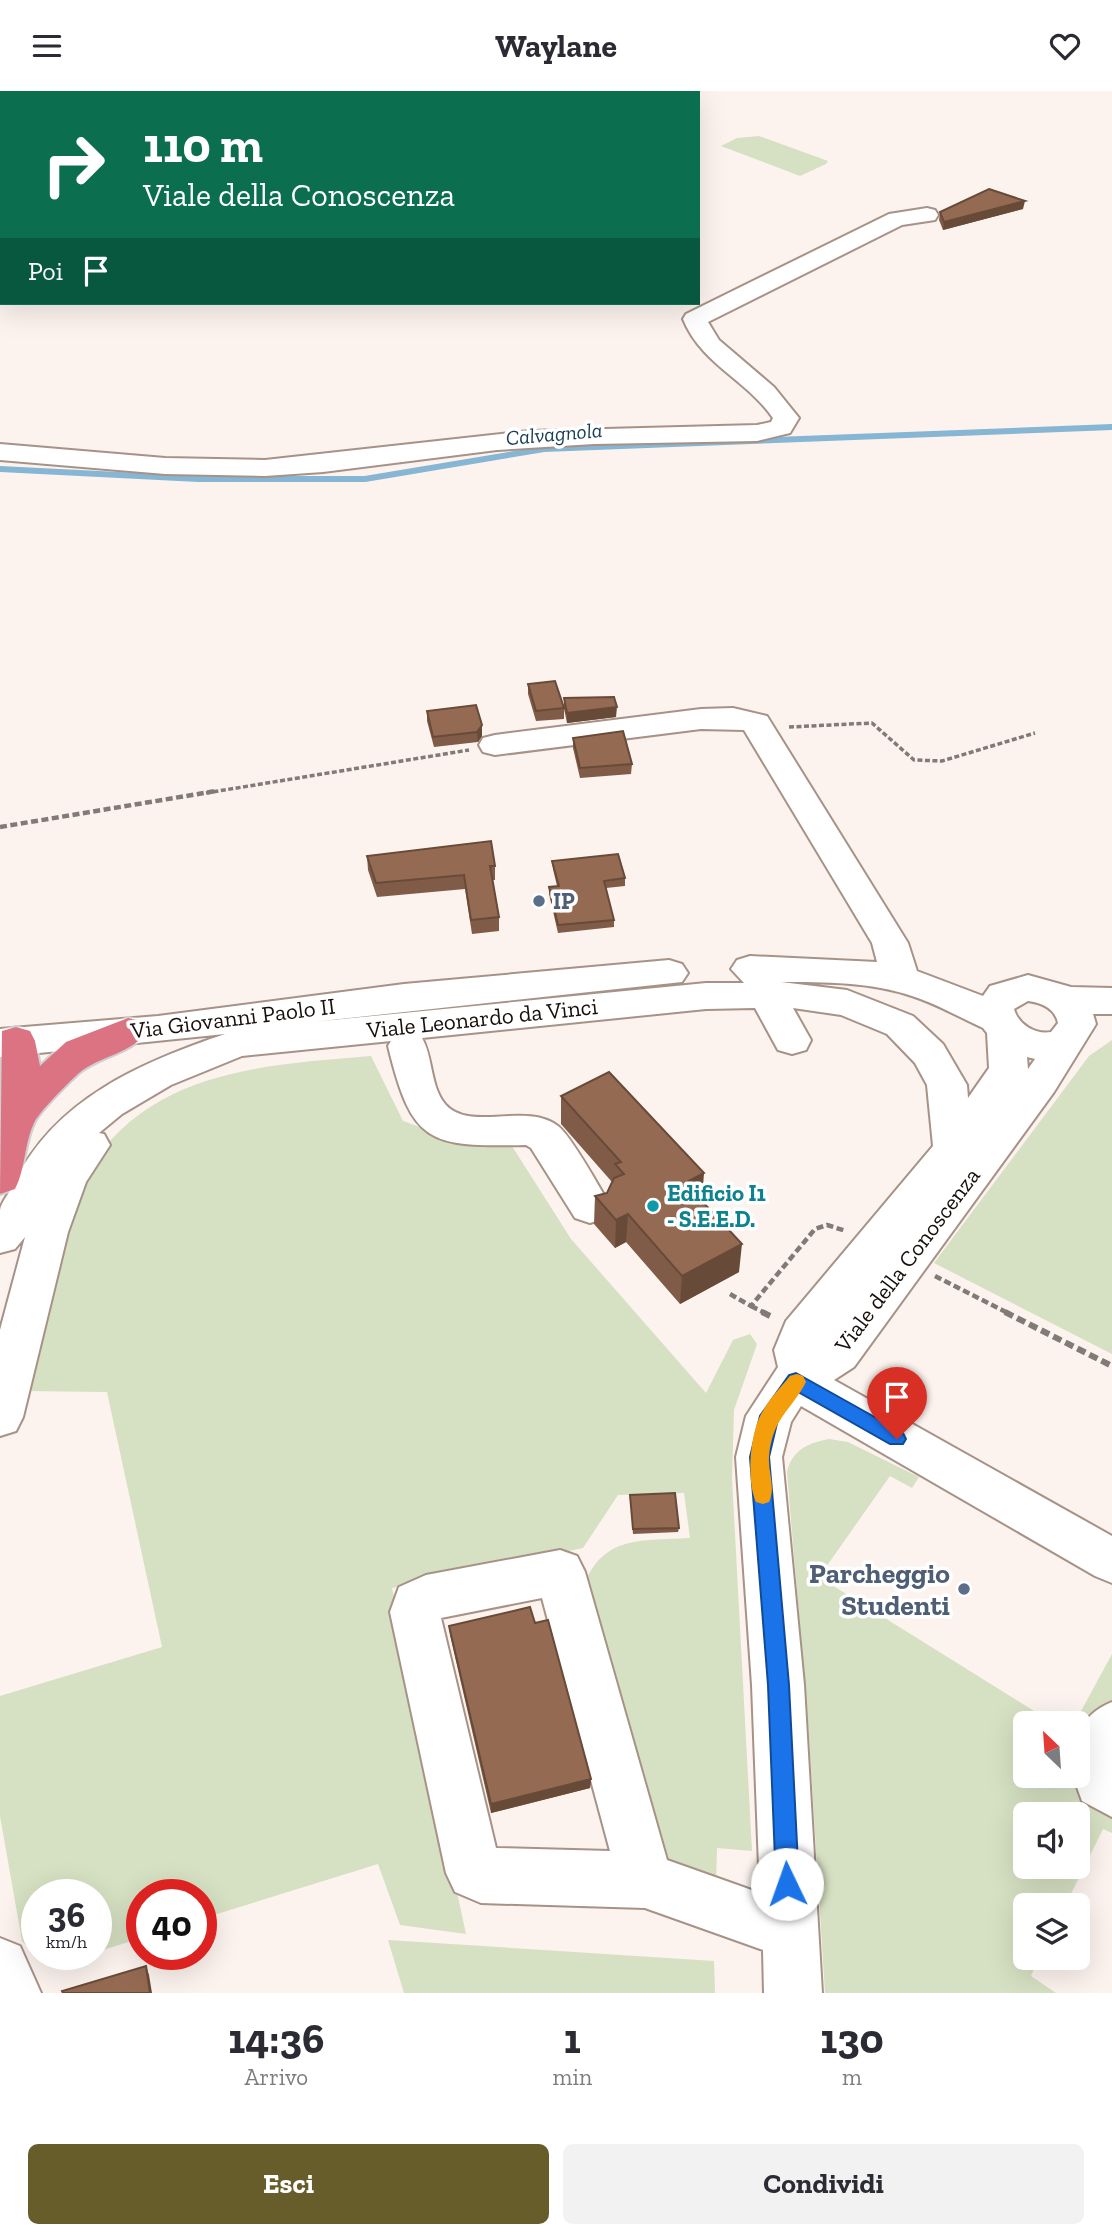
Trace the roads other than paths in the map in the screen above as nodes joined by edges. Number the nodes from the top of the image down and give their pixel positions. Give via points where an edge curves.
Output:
1 (927, 215) dead end
2 (0, 452) edge
3 (495, 745) road end
4 (763, 982) junction
5 (913, 983) junction
6 (1112, 1001) edge
7 (1005, 1014) junction
8 (1112, 1018) edge
9 (406, 1023) junction
10 (1069, 1024) junction
11 (128, 1031) junction
12 (792, 1040) dead end
13 (8, 1042) edge
14 (5, 1134) edge
15 (954, 1149) junction
16 (590, 1207) dead end
17 (0, 1237) edge
18 (799, 1376) junction
19 (0, 1417) edge
20 (1112, 1561) edge
21 (1112, 1727) edge
22 (1112, 1791) edge
23 (645, 1880) junction
24 (790, 1932) junction
25 (0, 1966) edge
26 (12, 1993) edge
27 (793, 1993) edge

1 - 2 street via 897,219 695,319 706,340 777,402 786,418 781,427 757,433 495,442 381,459 263,468
3 - 5 street via 701,719 748,720 760,728
4 - 5 street, Via Giovanni Paolo II via 821,970
4 - 9 street, Via Giovanni Paolo II via 580,980
4 - 9 street via 706,996 650,1001 599,1024
4 - 12 street
4 - 15 street via 847,1003 900,1025 929,1054 947,1085
5 - 7 street, Via Giovanni Paolo II
6 - 10 street
7 - 10 street via 1031,1045 1045,1046
7 - 10 street via 1041,990
7 - 15 street, Viale della Conoscenza via 1009,1070
8 - 10 street
9 - 11 street, Via Giovanni Paolo II
9 - 16 street via 420,1097 432,1116 469,1132 532,1130 545,1137
9 - 17 street, Viale Leonardo da Vinci via 239,1043 145,1078 90,1114 45,1165 23,1208
9 - 19 street via 274,1060 205,1073 120,1114 67,1177 47,1232
10 - 18 street, Viale della Conoscenza via 1040,1082 838,1354
11 - 13 street, Via Giovanni Paolo II
11 - 14 highway via 64,1064
13 - 14 highway via 22,1078
15 - 18 street, Viale della Conoscenza via 802,1334 796,1350
18 - 20 street
18 - 24 street via 769,1416 760,1457 778,1685
21 - 22 street via 1095,1757 1101,1783
23 - 23 street via 560,1572 417,1603 418,1626 474,1873
23 - 24 street
24 - 27 street
25 - 26 street

